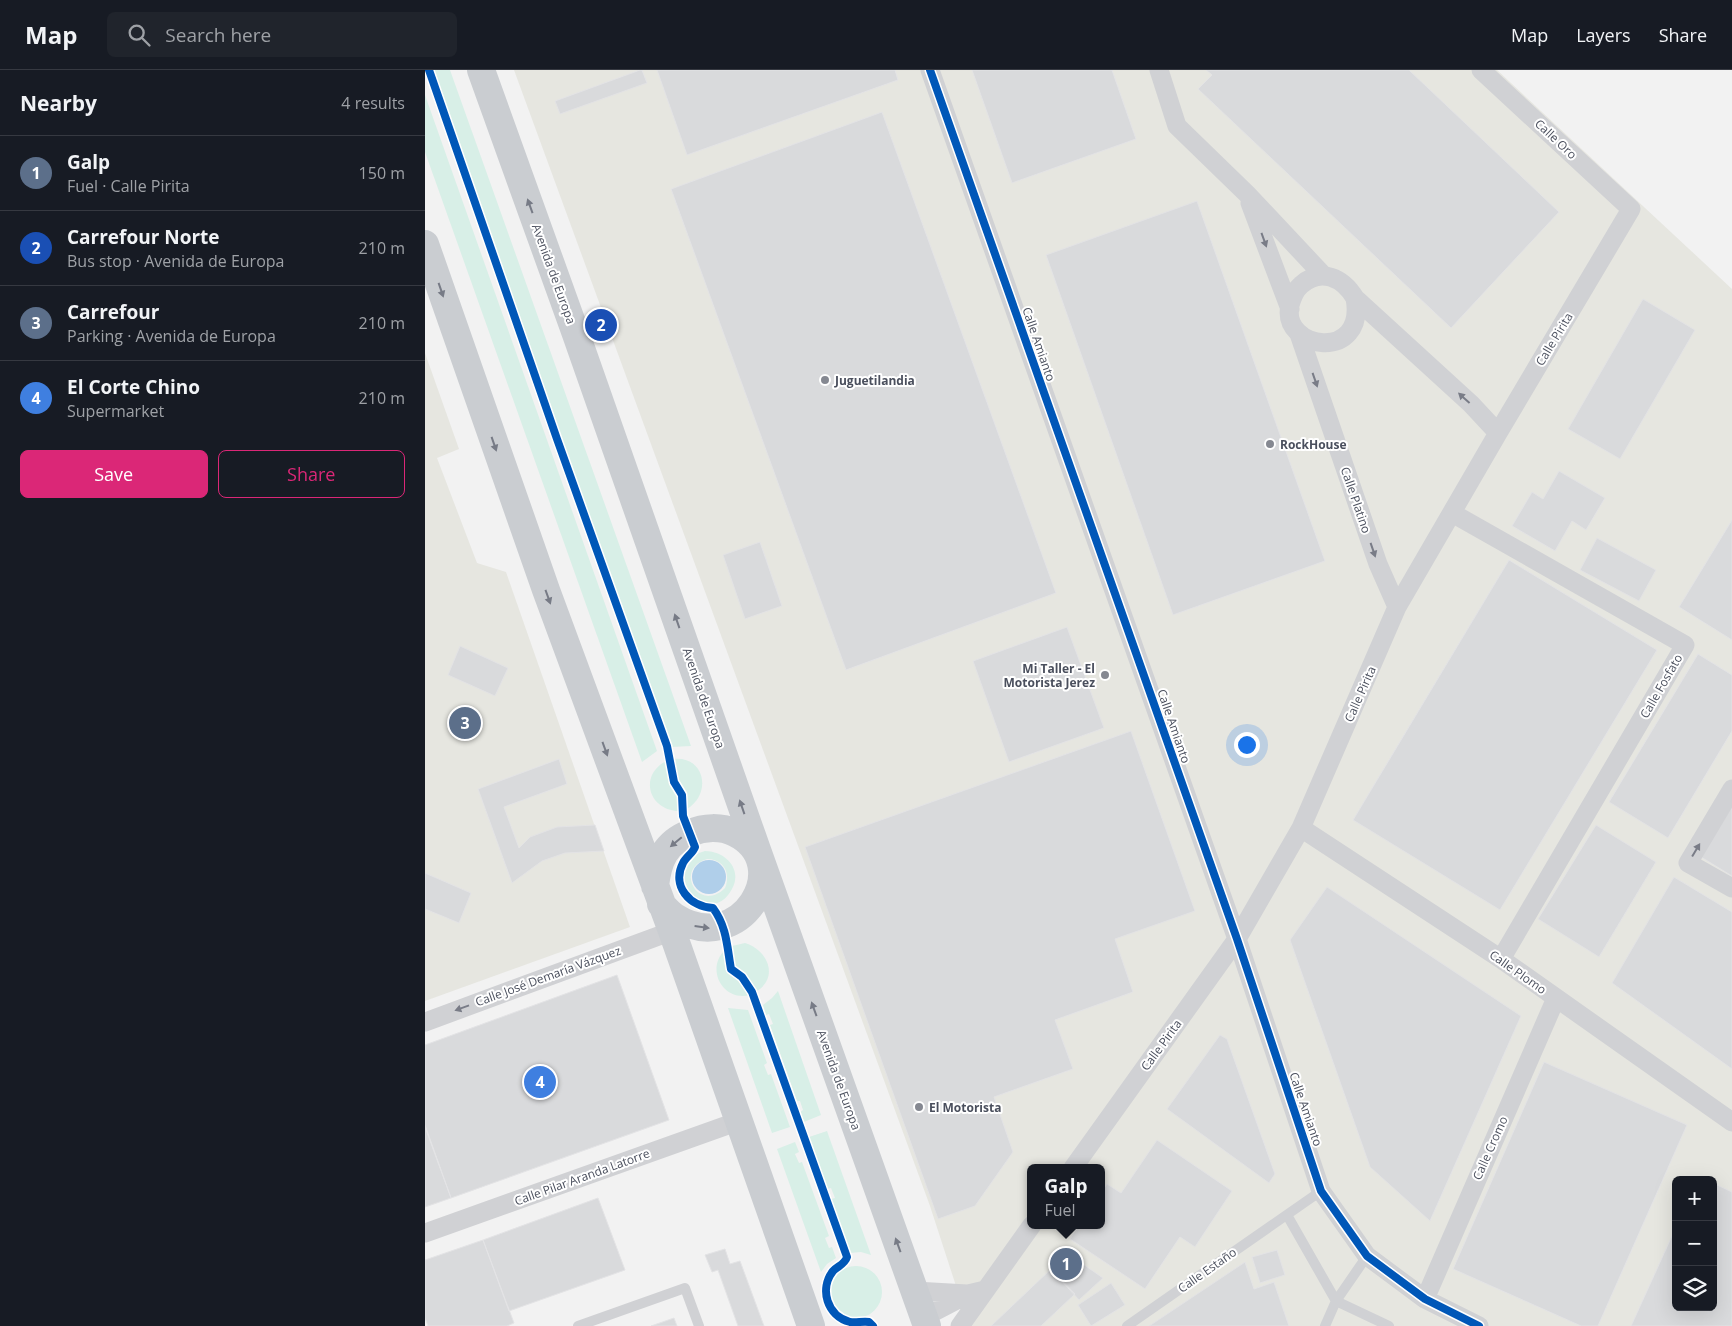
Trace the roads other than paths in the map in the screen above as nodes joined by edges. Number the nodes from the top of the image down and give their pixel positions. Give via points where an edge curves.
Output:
1 (481, 70) edge
2 (931, 70) edge
3 (1159, 70) edge
4 (1481, 70) edge
5 (1247, 194) junction
6 (1631, 209) joint
7 (425, 244) edge
8 (1324, 276) junction
9 (1355, 298) junction
10 (1289, 309) junction
11 (1299, 334) junction
12 (1498, 433) junction
13 (1451, 513) junction
14 (1397, 607) junction
15 (1732, 789) edge
16 (1301, 828) junction
17 (760, 859) junction
18 (1732, 888) edge
19 (658, 895) junction
20 (672, 931) junction
21 (1237, 939) junction
22 (1501, 959) junction
23 (1556, 998) junction
24 (425, 1022) edge
25 (739, 1120) junction
26 (1732, 1122) edge
27 (1076, 1164) edge
28 (1321, 1190) junction
29 (1287, 1215) junction
30 (1029, 1229) edge
31 (425, 1233) edge
32 (1367, 1256) junction
33 (915, 1291) junction
34 (977, 1292) junction
35 (1425, 1299) junction
36 (1336, 1301) junction
37 (918, 1323) edge
38 (578, 1326) edge
39 (699, 1326) edge
40 (811, 1326) edge
41 (960, 1326) edge
42 (1127, 1326) edge
43 (1325, 1326) edge
44 (1389, 1326) edge
45 (1479, 1326) edge

17 -> 1 main road, Avenida de Europa
2 - 21 street, Calle Amianto
3 - 5 street via 1177,126
4 - 6 street, Calle Oro
5 - 8 street
5 -> 10 street
6 - 12 street, Calle Pirita
7 -> 19 main road
8 - 9 street via 1337,279
8 - 10 street via 1311,278 1300,286
9 - 11 street via 1354,324 1336,342 1323,344
12 -> 9 street via 1471,404
10 - 11 street
11 -> 14 street, Calle Platino via 1378,564
12 - 13 street, Calle Pirita
13 - 14 street, Calle Pirita
13 - 22 street, Calle Fosfato via 1685,645
14 - 16 street, Calle Pirita
18 -> 15 street via 1688,863
16 - 21 street, Calle Pirita
16 - 22 street, Calle Plomo
17 -> 19 main road via 751,844 739,835 707,827 677,839 665,852 657,868
19 -> 17 main road via 674,917 691,925 707,928 725,925 750,907 762,876
33 -> 17 main road, Avenida de Europa
19 - 20 main road
20 -> 24 street, Calle José Demaría Vázquez
20 - 25 main road
21 - 27 street, Calle Pirita
21 - 28 street, Calle Amianto
22 - 23 street, Calle Plomo
23 - 26 street, Calle Plomo
23 - 35 street, Calle Cromo
25 - 31 street, Calle Pilar Aranda Latorre
25 - 40 main road
28 - 29 lane, Calle Estaño
28 - 32 street, Calle Amianto
29 - 36 lane
29 - 42 lane, Calle Estaño
30 - 34 street
32 - 35 street, Calle Amianto
32 - 36 lane
33 - 34 street
33 - 37 main road, Avenida de Europa
34 - 37 street
34 - 41 street
35 - 45 street, Calle Amianto
36 - 43 lane
36 - 44 lane
38 - 39 lane via 685,1288

